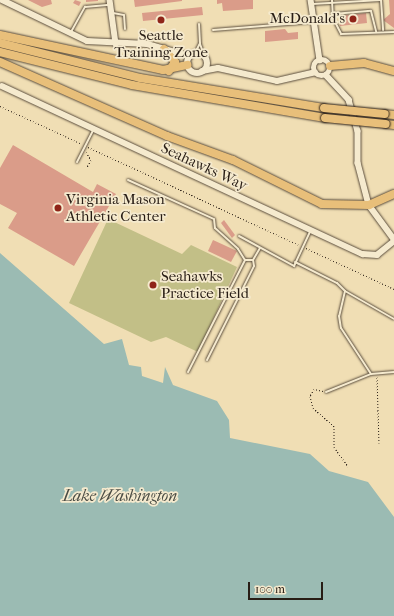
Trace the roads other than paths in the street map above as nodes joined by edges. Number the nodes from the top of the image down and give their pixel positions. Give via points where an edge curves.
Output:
1 (2, 0) edge
2 (332, 0) edge
3 (381, 0) edge
4 (110, 2) edge
5 (311, 2) edge
6 (332, 5) junction
7 (113, 13) junction
8 (333, 14) junction
9 (313, 22) junction
10 (199, 24) dead end
11 (125, 29) dead end
12 (213, 30) dead end
13 (383, 30) junction
14 (376, 31) junction
15 (394, 32) edge
16 (0, 35) edge
17 (70, 35) junction
18 (0, 43) edge
19 (200, 43) junction
20 (116, 44) junction
21 (164, 48) junction
22 (0, 52) edge
23 (177, 54) junction
24 (192, 54) junction
25 (205, 58) junction
26 (320, 60) junction
27 (0, 62) edge
28 (187, 64) junction
29 (330, 66) junction
30 (218, 68) junction
31 (169, 71) junction
32 (202, 71) junction
33 (394, 71) edge
34 (315, 72) junction
35 (326, 75) junction
36 (2, 86) dead end
37 (390, 115) edge
38 (390, 125) edge
39 (94, 129) junction
40 (77, 162) dead end
41 (128, 180) dead end
42 (394, 194) edge
43 (369, 205) junction
44 (310, 230) junction
45 (239, 236) dead end
46 (394, 240) edge
47 (260, 248) junction
48 (245, 260) junction
49 (253, 260) junction
50 (295, 262) junction
51 (345, 291) junction
52 (394, 319) edge
53 (207, 360) dead end
54 (188, 372) dead end
55 (394, 372) edge
56 (371, 374) junction
57 (326, 392) road end

1 - 17 main road
2 - 6 lane
3 - 6 lane
3 - 13 lane
4 - 7 street
4 - 17 lane via 85,7
5 - 6 lane
5 - 9 street
6 - 8 lane
7 - 11 lane via 124,15
7 - 20 street
8 - 14 lane via 341,34
8 - 14 lane via 371,11
9 - 12 lane
9 - 26 street
10 - 19 lane
13 - 14 lane
13 - 15 lane
16 - 31 highway
17 - 20 main road
18 - 37 highway, bridge via 140,78 324,108
19 - 24 lane
19 - 25 lane
20 - 21 main road
21 - 23 main road
21 - 31 highway via 175,62
22 - 38 highway, bridge via 132,85 325,118
23 - 24 main road
23 - 28 main road
24 - 25 main road
24 - 28 main road
25 - 30 main road
25 - 32 main road
26 - 29 street
26 - 34 street
27 - 43 highway via 167,136 233,160 322,204
28 - 31 highway
28 - 32 main road via 193,72
29 - 33 highway via 364,63
29 - 35 street
30 - 32 main road
30 - 34 main road via 277,81
34 - 35 street
35 - 43 street via 349,100 358,131 358,163
36 - 39 street, Seahawks Way
39 - 40 lane
39 - 44 street, Seahawks Way
41 - 48 lane via 214,219 216,228 238,249
42 - 43 highway
43 - 46 street
44 - 46 street, Seahawks Way via 371,256
44 - 50 lane
45 - 47 lane
47 - 49 lane
47 - 50 lane via 294,266
48 - 49 lane
48 - 54 lane
49 - 53 lane via 254,266
50 - 51 lane via 337,283
51 - 52 lane
51 - 56 lane via 339,316 341,328
55 - 56 lane
56 - 57 lane

